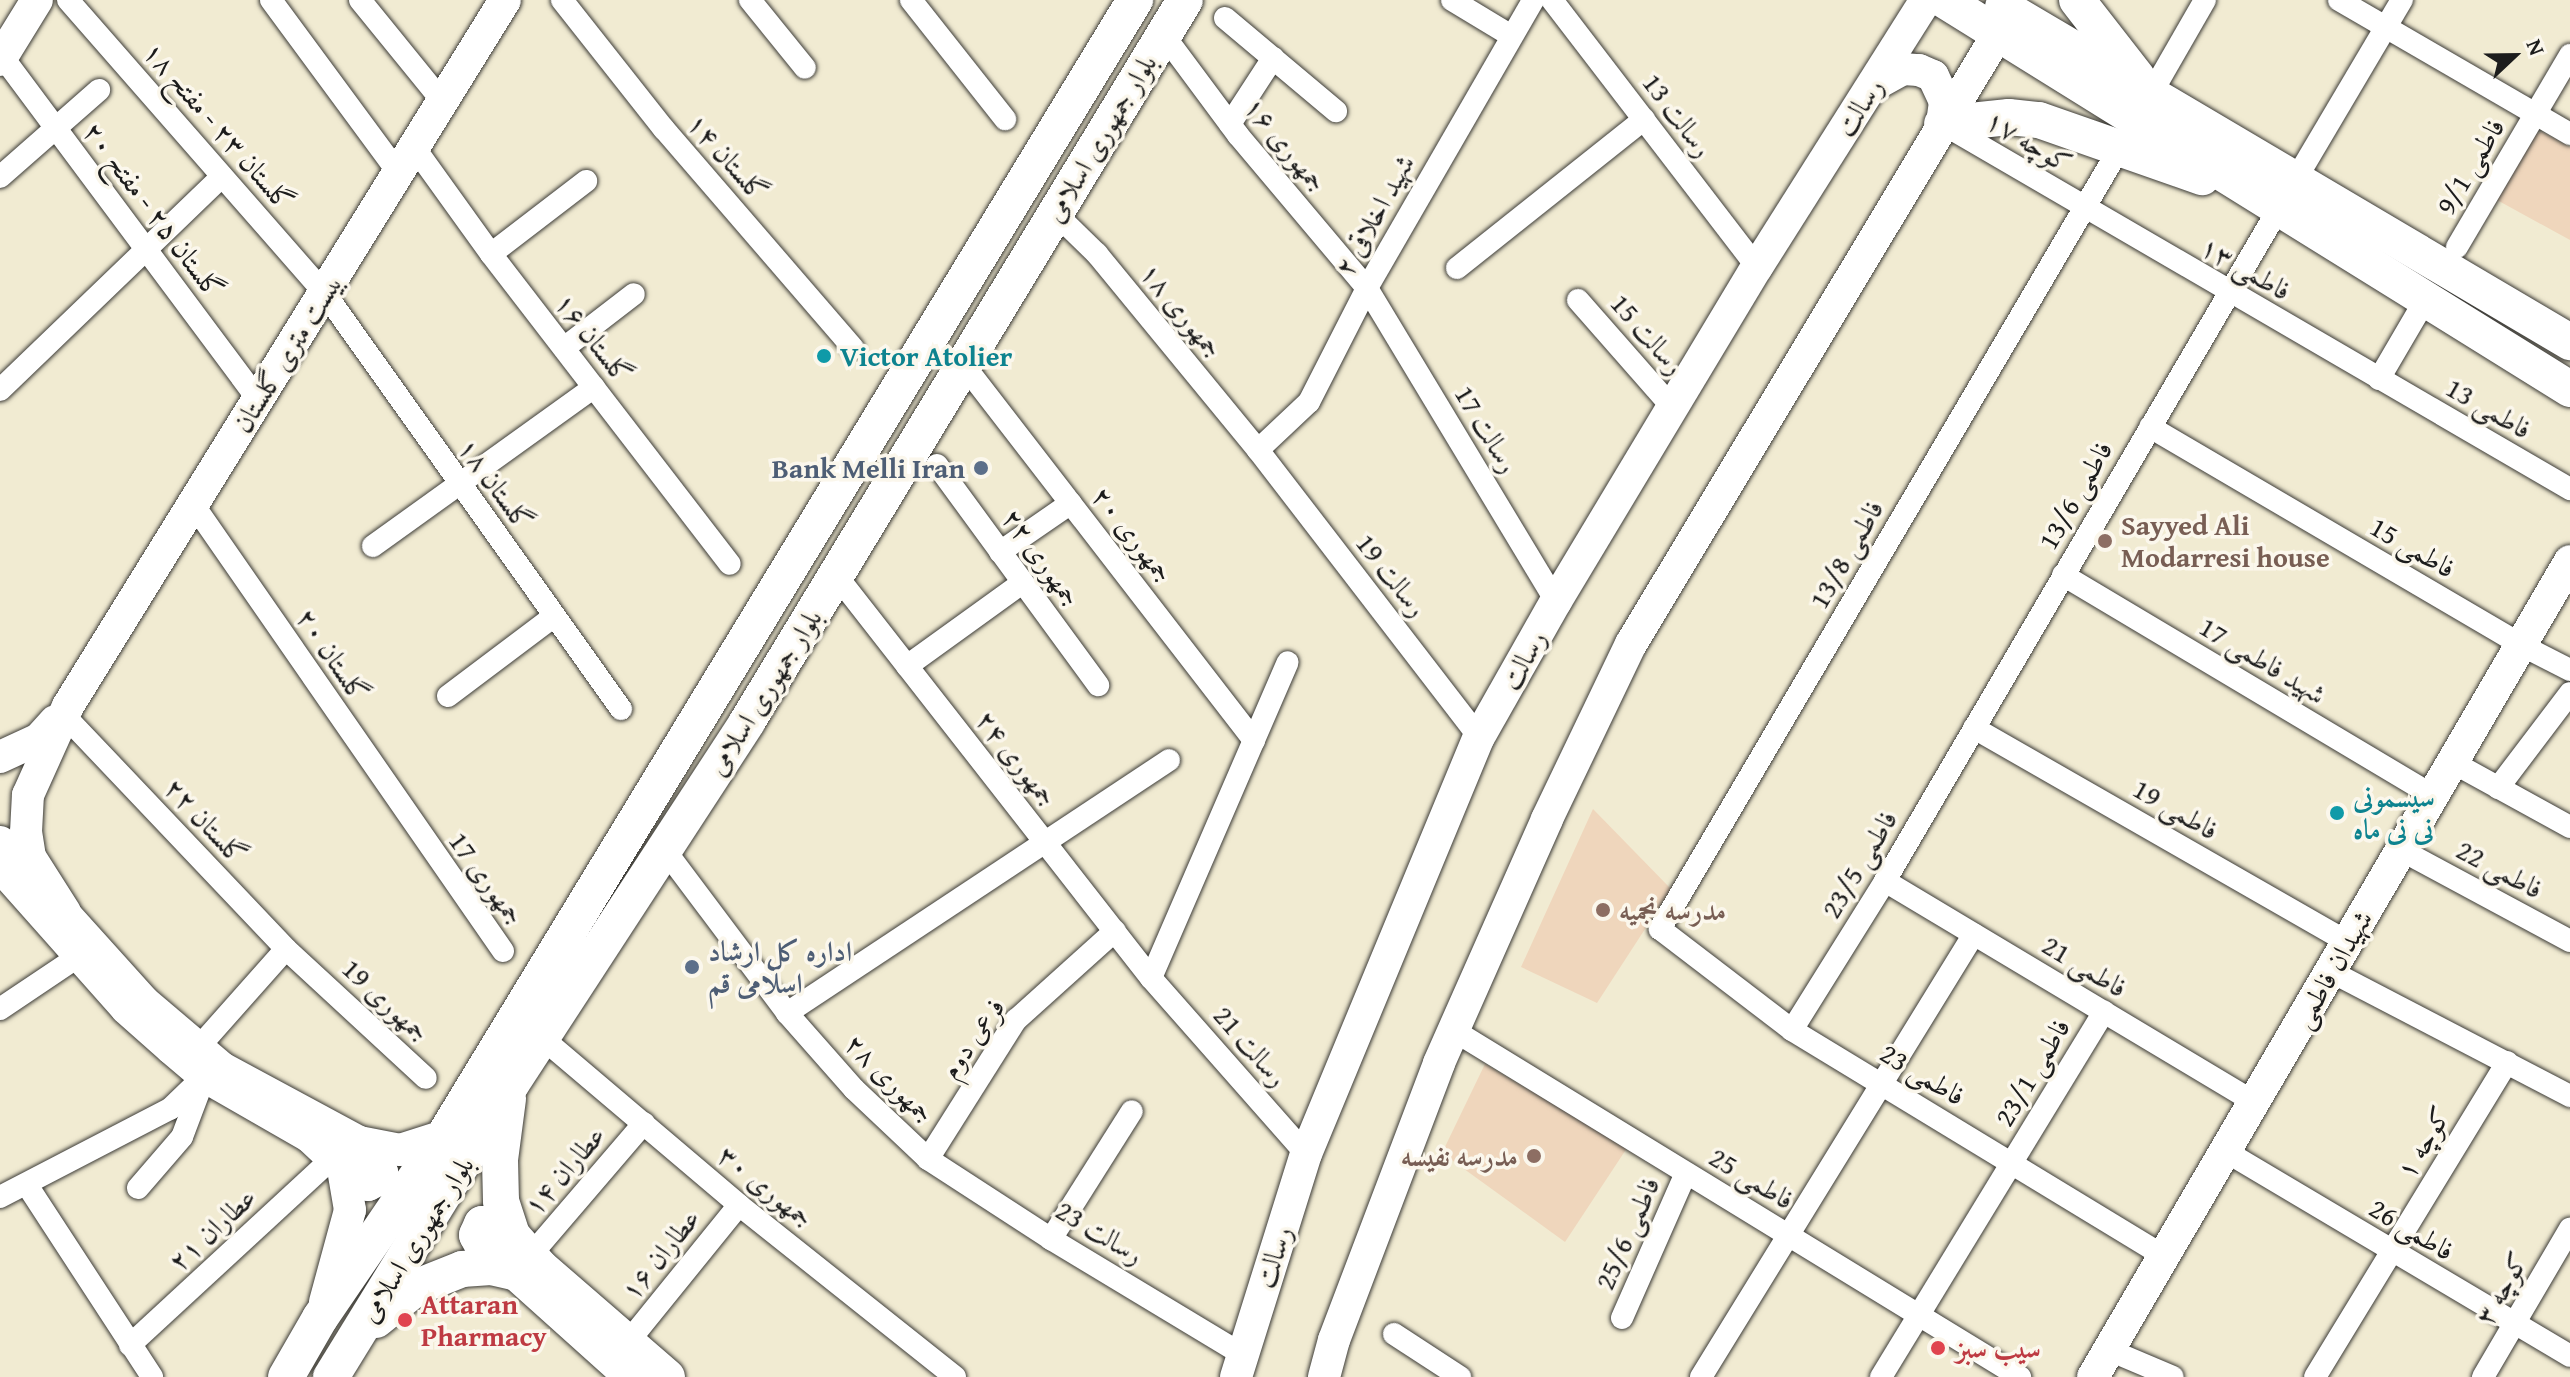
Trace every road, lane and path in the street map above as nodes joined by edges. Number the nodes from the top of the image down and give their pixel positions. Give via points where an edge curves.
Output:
1 (37, 0) edge
2 (68, 0) edge
3 (271, 0) edge
4 (360, 0) edge
5 (505, 0) edge
6 (562, 0) edge
7 (750, 0) edge
8 (911, 0) edge
9 (1135, 0) edge
10 (1185, 0) edge
11 (1452, 0) edge
12 (1533, 0) edge
13 (1552, 0) edge
14 (1926, 0) edge
15 (1944, 0) edge
16 (2077, 0) edge
17 (2205, 0) edge
18 (2339, 0) edge
19 (2402, 0) edge
20 (2005, 11) edge
21 (1225, 18) dead end
22 (2386, 27) junction
23 (1163, 34) junction
24 (1510, 35) junction
25 (2570, 55) edge
26 (1, 58) edge
27 (1273, 58) junction
28 (805, 68) dead end
29 (1874, 85) junction
30 (99, 90) dead end
31 (442, 101) junction
32 (1336, 111) dead end
33 (2535, 114) junction
34 (1005, 119) dead end
35 (1644, 119) junction
36 (2136, 120) junction
37 (1230, 124) junction
38 (1942, 124) junction
39 (56, 128) junction
40 (2570, 134) edge
41 (406, 160) junction
42 (222, 176) junction
43 (0, 177) edge
44 (586, 181) dead end
45 (2280, 195) junction
46 (2084, 209) junction
47 (1055, 213) junction
48 (2457, 247) dead end
49 (146, 250) junction
50 (491, 254) junction
51 (1757, 267) junction
52 (1457, 268) dead end
53 (1367, 288) junction
54 (324, 292) junction
55 (2229, 293) junction
56 (634, 294) dead end
57 (1578, 300) dead end
58 (2421, 307) dead end
59 (2568, 340) edge
60 (564, 348) junction
61 (853, 348) dead end
62 (963, 364) junction
63 (2379, 379) junction
64 (594, 387) junction
65 (2570, 389) edge
66 (0, 390) edge
67 (258, 399) junction
68 (1672, 407) junction
69 (2150, 427) junction
70 (1258, 450) junction
71 (937, 465) dead end
72 (460, 485) junction
73 (2570, 489) edge
74 (1071, 503) junction
75 (193, 504) junction
76 (373, 546) dead end
77 (1000, 552) junction
78 (2570, 561) edge
79 (730, 564) dead end
80 (836, 575) junction
81 (2063, 575) junction
82 (1022, 583) junction
83 (1556, 601) junction
84 (554, 616) junction
85 (2521, 645) junction
86 (1288, 662) dead end
87 (907, 666) junction
88 (2570, 670) edge
89 (1098, 685) dead end
90 (2570, 693) edge
91 (448, 696) dead end
92 (621, 709) dead end
93 (66, 711) junction
94 (1974, 728) junction
95 (1479, 737) junction
96 (1254, 741) junction
97 (0, 757) edge
98 (1169, 760) dead end
99 (2452, 762) junction
100 (2498, 788) junction
101 (2433, 796) junction
102 (2570, 827) edge
103 (423, 840) joint
104 (0, 842) edge
105 (1045, 842) junction
106 (664, 849) junction
107 (2401, 850) junction
108 (0, 866) edge
109 (1885, 881) junction
110 (65, 912) junction
111 (1660, 929) joint
112 (1115, 931) junction
113 (1974, 934) junction
114 (2570, 941) edge
115 (2347, 942) junction
116 (286, 949) junction
117 (503, 951) dead end
118 (82, 954) junction
119 (305, 967) joint
120 (2330, 971) junction
121 (1151, 978) junction
122 (0, 1009) edge
123 (2104, 1012) junction
124 (787, 1013) junction
125 (1453, 1030) junction
126 (1792, 1030) junction
127 (541, 1037) junction
128 (201, 1062) junction
129 (2507, 1062) junction
130 (426, 1078) dead end
131 (1880, 1083) junction
132 (510, 1086) junction
133 (2570, 1096) edge
134 (2254, 1102) junction
135 (1132, 1111) dead end
136 (644, 1123) junction
137 (2225, 1151) junction
138 (445, 1152) junction
139 (1306, 1154) junction
140 (345, 1156) junction
141 (928, 1159) junction
142 (2011, 1163) junction
143 (1686, 1173) junction
144 (27, 1185) junction
145 (138, 1188) dead end
146 (0, 1197) edge
147 (739, 1205) junction
148 (2570, 1229) edge
149 (1787, 1234) junction
150 (1051, 1239) junction
151 (2391, 1252) junction
152 (520, 1255) junction
153 (2164, 1256) junction
154 (1920, 1315) junction
155 (320, 1318) junction
156 (1622, 1318) dead end
157 (2515, 1324) junction
158 (1394, 1334) dead end
159 (354, 1340) junction
160 (628, 1342) junction
161 (130, 1345) junction
162 (2570, 1356) edge
163 (2101, 1364) edge
164 (1239, 1365) edge
165 (152, 1377) edge
166 (286, 1377) edge
167 (331, 1377) edge
168 (633, 1377) edge
169 (667, 1377) edge
170 (955, 1377) edge
171 (1324, 1377) edge
172 (1460, 1377) edge
173 (1701, 1377) edge
174 (1881, 1377) edge
175 (2020, 1377) edge
176 (2173, 1377) edge
177 (2315, 1377) edge
178 (2483, 1377) edge

1 - 26 street
2 - 42 street, گلستان ۲۳ - مفتح ۱۸
3 - 41 street, گلستان ۱۶
4 - 31 street
5 - 31 street, بیست متری گلستان
6 - 61 street, گلستان ۱۴ via 664,129
7 - 28 street
8 - 34 street
9 - 138 main road, بلوار جمهوری اسلامی
10 - 23 main road, بلوار جمهوری اسلامی
11 - 24 street
12 - 24 street, شهید اخلاقی ۲
13 - 35 street, رسالت 13
14 - 29 street, رسالت
15 - 20 main road
16 - 36 main road
17 - 36 street, فاطمی 13/8
18 - 22 street
19 - 22 street, فاطمی 13/6
20 - 36 main road
20 - 38 street
21 - 27 street
22 - 33 street
22 - 45 street, فاطمی 13/6
23 - 37 street, جمهوری ۱۶
23 - 47 main road, بلوار جمهوری اسلامی
24 - 53 street, شهید اخلاقی ۲
25 - 33 street, فاطمی 9/1
26 - 39 street, گلستان ۲۵ - مفتح ۲۰
27 - 32 street
27 - 37 street
29 - 38 street via 1903,69 1933,76 1945,102
29 - 51 street, رسالت
30 - 39 street
31 - 41 street, بیست متری گلستان
33 - 40 street
33 - 48 street, فاطمی 9/1
35 - 51 street, رسالت 13
35 - 52 street
36 - 38 main road via 2009,117
36 - 45 main road
36 - 45 main road
36 - 46 street, فاطمی 13/8
37 - 53 street, جمهوری ۱۶
38 - 46 street, کوچه ۱۷
38 - 125 street via 1631,644
39 - 43 street
39 - 49 street, گلستان ۲۵ - مفتح ۲۰
41 - 50 street, گلستان ۱۶
41 - 54 street, بیست متری گلستان
42 - 49 street
42 - 54 street, گلستان ۲۳ - مفتح ۱۸
44 - 50 street
45 - 55 street, فاطمی 13/6
45 - 59 main road
45 - 65 main road
46 - 55 street, فاطمی ۱۳
46 - 111 street, فاطمی 13/8
47 - 62 main road, بلوار جمهوری اسلامی
47 - 70 street, جمهوری ۱۸ via 1097,254
49 - 66 street
49 - 67 street, گلستان ۲۵ - مفتح ۲۰
50 - 60 street, گلستان ۱۶
51 - 68 street, رسالت
53 - 70 street, شهید اخلاقی ۲ via 1309,402
53 - 83 street, رسالت 17
54 - 67 street, بیست متری گلستان
54 - 72 street, گلستان ۱۸
55 - 63 street, فاطمی ۱۳
55 - 69 street, فاطمی 13/6
56 - 60 street
57 - 68 street, رسالت 15
58 - 63 street
60 - 64 street, گلستان ۱۶
62 - 74 street, جمهوری ۲۰
62 - 80 main road, بلوار جمهوری اسلامی
63 - 73 street, فاطمی 13
64 - 72 street
64 - 79 street, گلستان ۱۶
67 - 75 street, بیست متری گلستان
68 - 83 street, رسالت
69 - 81 street, فاطمی 13/6
69 - 85 street, فاطمی 15
70 - 95 street, رسالت 19
71 - 77 street, جمهوری ۲۲
72 - 76 street
72 - 84 street, گلستان ۱۸
74 - 77 street
74 - 96 street, جمهوری ۲۰
75 - 93 street, بیست متری گلستان
75 - 103 street, گلستان ۲۰
77 - 82 street, جمهوری ۲۲
78 - 85 street, شهیدان فاطمی
80 - 87 street, جمهوری ۲۴
80 - 106 main road, بلوار جمهوری اسلامی
81 - 94 street, فاطمی 13/6
81 - 101 street, شهید فاطمی 17
82 - 87 street
82 - 89 street, جمهوری ۲۲
83 - 95 street, رسالت
84 - 91 street
84 - 92 street, گلستان ۱۸
85 - 88 street, فاطمی 15
85 - 99 street, شهیدان فاطمی
86 - 96 street
87 - 105 street, جمهوری ۲۴
90 - 100 street
93 - 97 street via 39,739
93 - 110 street via 28,795 26,832 30,857
93 - 116 street, گلستان ۲۲
94 - 109 street, فاطمی 23/5
94 - 115 street, فاطمی 19
95 - 139 street, رسالت
96 - 121 street
98 - 105 street
99 - 100 street
99 - 101 street, شهیدان فاطمی
100 - 102 street
101 - 107 street, شهیدان فاطمی
103 - 117 street, جمهوری 17
104 - 110 street
105 - 112 street, جمهوری ۲۴
105 - 124 street
106 - 124 street, جمهوری ۲۸
106 - 127 main road, بلوار جمهوری اسلامی
107 - 114 street, فاطمی 22
107 - 115 street, شهیدان فاطمی
108 - 118 street
109 - 113 street, فاطمی 21
109 - 126 street, فاطمی 23/5
110 - 128 street
111 - 126 street, فاطمی 23
112 - 121 street, جمهوری ۲۴
112 - 141 street, فرعی دوم via 1016,1020
113 - 123 street, فاطمی 21
113 - 131 street
115 - 120 street, شهیدان فاطمی
116 - 119 street, گلستان ۲۲
116 - 128 street
118 - 122 street
118 - 128 street via 126,1008
119 - 130 street, جمهوری 19
120 - 129 street
120 - 134 street, شهیدان فاطمی
121 - 139 street, رسالت 21
123 - 134 street, فاطمی 21
123 - 142 street, فاطمی 23/1
124 - 141 street, جمهوری ۲۸ via 854,1089
125 - 143 street, فاطمی 25
125 - 171 street
126 - 131 street, فاطمی 23
127 - 132 main road, بلوار جمهوری اسلامی
127 - 136 street, جمهوری ۳۰
128 - 140 street
128 - 144 street via 170,1109
128 - 145 street via 182,1137
129 - 133 street
129 - 151 street, کوچه ۱
131 - 142 street, فاطمی 23
131 - 149 street
132 - 138 main road, بلوار جمهوری اسلامی
132 - 152 main road via 500,1160 501,1201
134 - 137 street, شهیدان فاطمی
135 - 150 street
136 - 147 street, جمهوری ۳۰
136 - 152 street, عطاران ۱۴
137 - 151 street, فاطمی 26
137 - 153 street, شهیدان فاطمی
138 - 140 street
138 - 155 main road, بلوار جمهوری اسلامی
138 - 159 main road, بلوار جمهوری اسلامی
139 - 164 street, رسالت
140 - 155 street via 350,1210
140 - 161 street, عطاران ۲۱
141 - 150 street, رسالت 23
142 - 153 street, فاطمی 23
142 - 154 street, فاطمی 23/1
143 - 149 street, فاطمی 25
143 - 156 street, فاطمی 25/6
144 - 146 street
144 - 161 street
147 - 160 street, عطاران ۱۶
147 - 170 street, جمهوری ۳۰
148 - 157 street, کوچه ۳
149 - 154 street, فاطمی 25
149 - 173 street
150 - 164 street, رسالت 23
151 - 157 street, فاطمی 26
151 - 177 street, کوچه ۱
152 - 159 main road via 435,1279 402,1297
152 - 160 main road
152 - 168 main road
153 - 163 street, شهیدان فاطمی
154 - 174 street, فاطمی 23/1
154 - 175 street, فاطمی 25
155 - 166 main road, بلوار جمهوری اسلامی
157 - 162 street, فاطمی 26
157 - 178 street, کوچه ۳
158 - 172 street
159 - 167 main road, بلوار جمهوری اسلامی
160 - 169 main road
161 - 165 street
163 - 176 street

